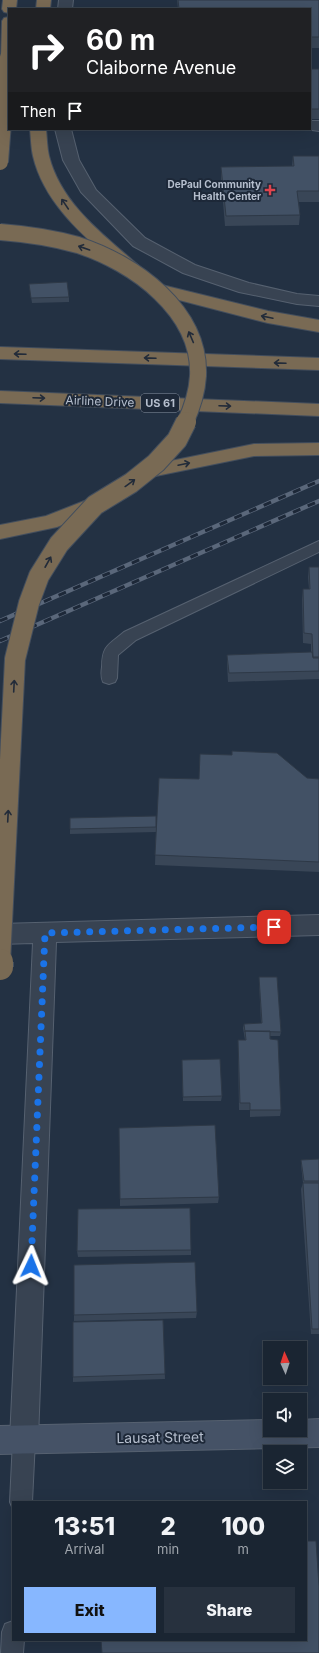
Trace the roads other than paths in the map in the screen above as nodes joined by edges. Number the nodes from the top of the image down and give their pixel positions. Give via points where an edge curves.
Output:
1 (8, 37) edge
2 (38, 130) edge
3 (64, 130) edge
4 (0, 162) edge
5 (0, 232) edge
6 (133, 270) junction
7 (158, 289) junction
8 (319, 301) edge
9 (319, 326) edge
10 (0, 353) edge
11 (319, 364) edge
12 (0, 397) edge
13 (319, 410) edge
14 (319, 449) edge
15 (146, 472) junction
16 (97, 503) junction
17 (0, 532) edge
18 (319, 546) edge
19 (109, 678) dead end
20 (319, 925) edge
21 (45, 933) junction
22 (0, 934) edge
23 (0, 967) edge
24 (319, 1433) edge
25 (12, 1440) edge
26 (21, 1501) edge
27 (13, 1641) edge
28 (12, 1653) edge

1 - 4 highway, bridge
6 -> 2 highway via 71,213 53,187 41,157
3 - 8 street via 71,160 89,192 138,242 189,269 245,288
6 -> 5 highway, bridge via 102,254 68,242
6 - 7 highway, bridge
9 -> 7 highway via 268,317
15 -> 7 highway, bridge via 166,453 181,432 192,410 197,388 198,366 195,346 174,306
11 -> 10 highway
12 -> 13 highway, Airline Drive / US 61
15 -> 14 highway via 254,450
16 -> 15 highway, bridge via 123,489
16 - 17 highway via 50,522
23 -> 16 highway, bridge via 15,659 36,584 54,552
18 - 19 lane via 130,636 110,653
20 - 21 street
21 - 22 street
21 - 25 street
24 - 25 street, Lausat Street
25 - 26 lane
27 - 28 lane

